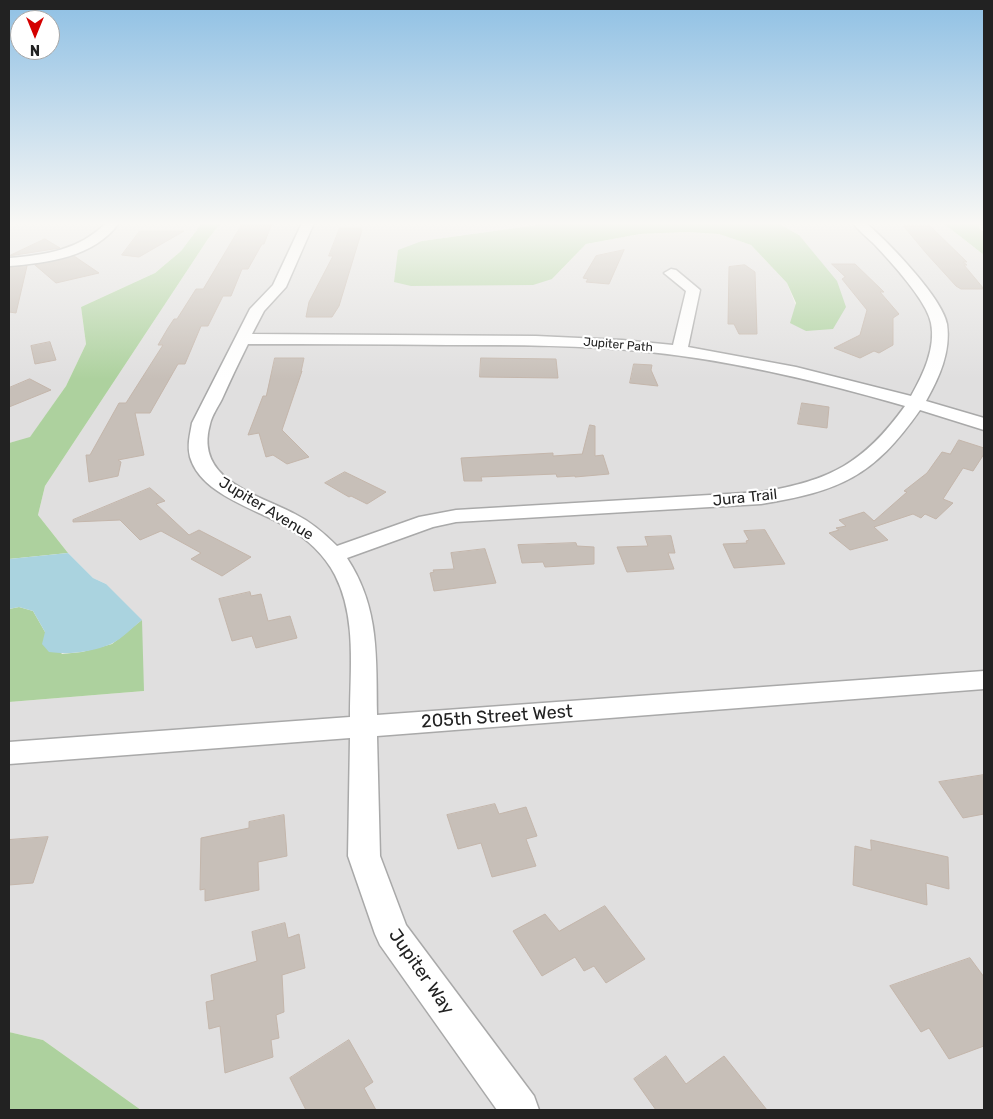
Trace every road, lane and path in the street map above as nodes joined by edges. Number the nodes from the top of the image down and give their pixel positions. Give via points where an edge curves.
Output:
1 (284, 275) edge
2 (673, 275) edge
3 (907, 275) edge
4 (242, 339) junction
5 (679, 350) junction
6 (917, 403) junction
7 (984, 424) edge
8 (333, 555) junction
9 (984, 680) edge
10 (364, 726) junction
11 (9, 753) edge
12 (520, 1110) edge

1 - 4 street, Jupiter Avenue via 279,286 257,309
2 - 5 street via 693,290
3 - 6 street, Jura Trail via 924,294 938,318 940,344 936,362
4 - 5 street, Jupiter Path via 550,340
4 - 8 street, Jupiter Avenue via 201,423 197,442 200,460 212,477 230,492 299,526
5 - 6 street, Jupiter Path via 797,372
6 - 7 street, Jupiter Path
6 - 8 street, Jura Trail via 868,460 841,476 806,489 736,500 456,516 427,522
8 - 10 street, Jupiter Avenue via 351,583 362,616
9 - 10 street, 205th Street West
10 - 11 street, 205th Street West
10 - 12 street, Jupiter Way via 364,856 392,934

